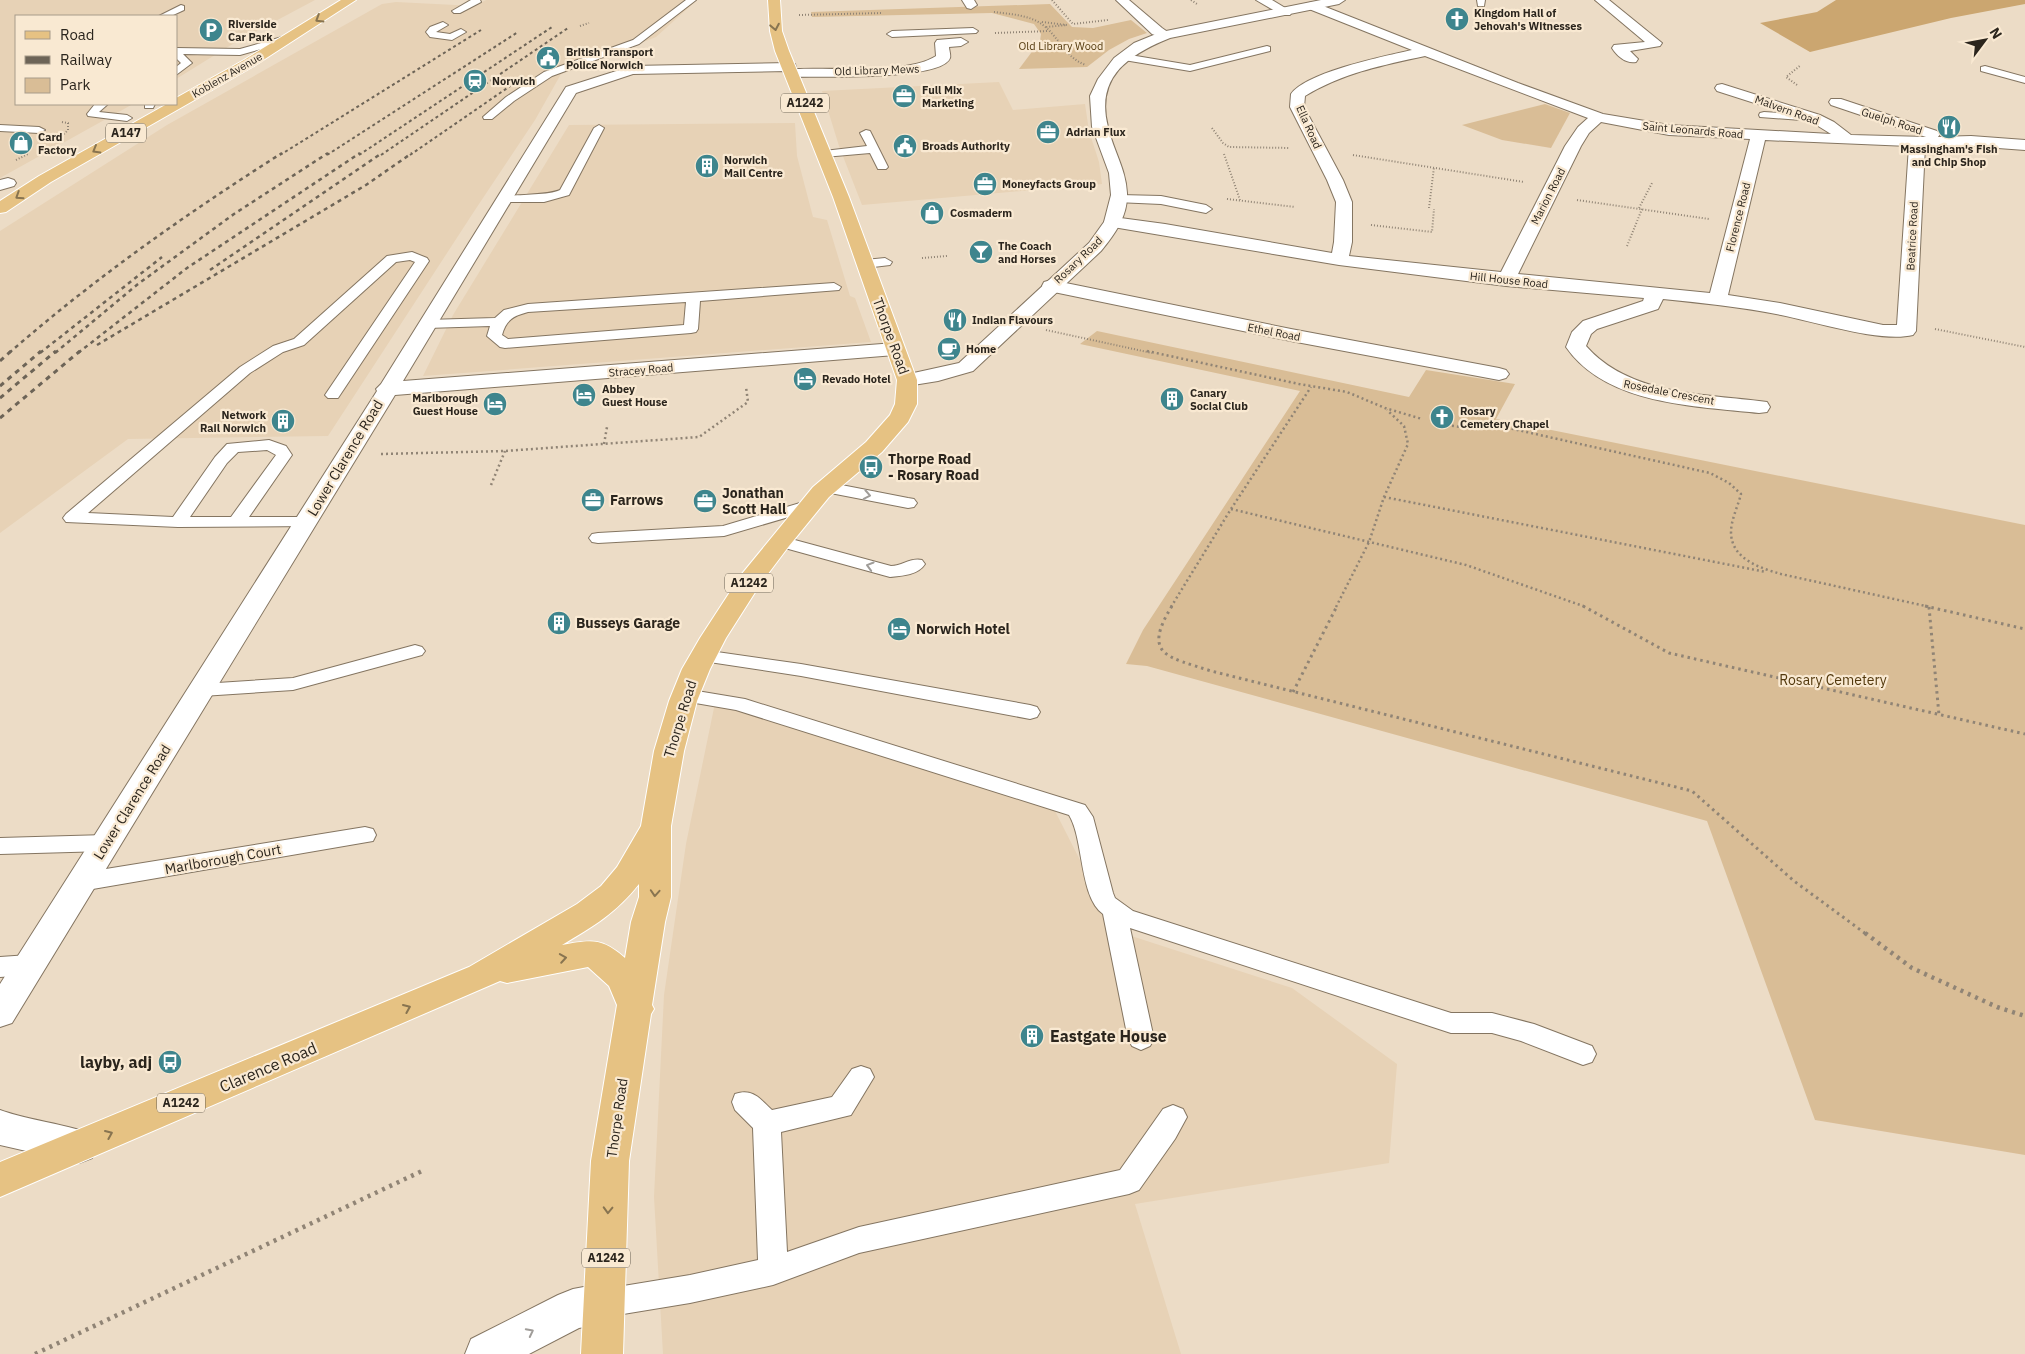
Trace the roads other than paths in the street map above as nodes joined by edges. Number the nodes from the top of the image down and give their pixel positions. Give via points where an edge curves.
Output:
1 (350, 0) edge
2 (475, 0) edge
3 (692, 0) edge
4 (774, 0) edge
5 (1122, 0) edge
6 (1262, 0) edge
7 (1339, 0) edge
8 (1601, 0) edge
9 (1313, 6) junction
10 (181, 8) dead end
11 (457, 11) dead end
12 (1286, 12) junction
13 (166, 15) edge
14 (443, 25) dead end
15 (278, 29) dead end
16 (973, 31) road end
17 (892, 34) dead end
18 (1166, 35) junction
19 (289, 38) junction
20 (941, 38) junction
21 (178, 42) edge
22 (961, 42) dead end
23 (255, 43) junction
24 (437, 47) dead end
25 (1267, 49) dead end
26 (178, 51) edge
27 (240, 52) junction
28 (1424, 52) junction
29 (178, 56) edge
30 (1124, 57) junction
31 (1631, 59) dead end
32 (1985, 69) dead end
33 (178, 70) edge
34 (791, 70) junction
35 (2025, 80) edge
36 (1722, 88) dead end
37 (178, 89) edge
38 (1840, 103) road end
39 (178, 104) edge
40 (101, 105) edge
41 (148, 105) edge
42 (176, 105) edge
43 (1764, 115) dead end
44 (488, 117) dead end
45 (1598, 117) junction
46 (127, 118) junction
47 (1814, 118) junction
48 (0, 128) edge
49 (600, 128) dead end
50 (2025, 129) edge
51 (39, 130) dead end
52 (866, 133) dead end
53 (1756, 135) junction
54 (1848, 140) junction
55 (1947, 141) junction
56 (1914, 142) junction
57 (2002, 143) junction
58 (2025, 145) edge
59 (874, 149) junction
60 (824, 154) junction
61 (882, 167) dead end
62 (3, 185) edge
63 (505, 199) junction
64 (1120, 199) junction
65 (0, 208) edge
66 (1206, 209) dead end
67 (1113, 222) junction
68 (1339, 260) junction
69 (885, 262) dead end
70 (865, 264) junction
71 (1506, 280) junction
72 (1051, 286) junction
73 (834, 287) dead end
74 (1653, 294) junction
75 (693, 297) junction
76 (1718, 299) junction
77 (498, 322) junction
78 (427, 324) junction
79 (1906, 327) joint
80 (895, 349) junction
81 (1499, 374) dead end
82 (907, 380) junction
83 (386, 389) junction
84 (334, 395) dead end
85 (1759, 407) dead end
86 (818, 496) junction
87 (908, 503) dead end
88 (178, 522) junction
89 (236, 522) junction
90 (306, 522) junction
91 (598, 538) dead end
92 (780, 541) junction
93 (916, 564) dead end
94 (415, 651) dead end
95 (703, 656) junction
96 (202, 690) junction
97 (685, 695) junction
98 (1030, 712) dead end
99 (656, 826) junction
100 (365, 834) dead end
101 (106, 843) junction
102 (0, 846) edge
103 (82, 882) junction
104 (1114, 911) junction
105 (30, 966) junction
106 (0, 967) edge
107 (481, 976) junction
108 (636, 1009) junction
109 (0, 1013) edge
110 (1141, 1039) dead end
111 (1583, 1054) dead end
112 (861, 1077) dead end
113 (745, 1102) dead end
114 (1173, 1116) dead end
115 (767, 1123) junction
116 (0, 1126) edge
117 (79, 1146) junction
118 (0, 1180) edge
119 (773, 1271) junction
120 (604, 1303) junction
121 (486, 1354) edge
122 (602, 1354) edge

1 -> 19 main road, Koblenz Avenue / A147
2 - 11 lane via 477,2
3 - 44 lane via 636,42 548,74
4 -> 34 main road, Thorpe Road / A1242 via 776,31
5 - 18 street
6 - 12 street
7 - 9 street, Rosary Road
8 - 31 street via 1655,43 1619,48
9 - 12 street, Rosary Road
9 - 28 street, Saint Leonards Road
10 - 13 lane
12 - 18 street, Rosary Road
14 - 24 lane via 433,29 433,35 456,34
15 - 23 main road, Koblenz Avenue
16 - 20 lane
17 - 20 lane
18 - 30 street, Rosary Road
19 - 27 lane
19 -> 39 main road, Koblenz Avenue / A147
20 - 22 street
20 - 34 street, Old Library Mews via 943,58 929,67 889,71
21 - 23 lane
23 - 27 main road, Koblenz Avenue
25 - 30 lane via 1190,68
26 - 27 lane
27 - 37 main road, Koblenz Avenue
28 - 45 street, Saint Leonards Road
28 - 68 street, Ella Road via 1343,70 1298,94 1296,107 1344,202
29 - 33 lane via 187,63
30 - 64 street, Rosary Road via 1114,66 1097,96 1100,127 1117,173
32 - 35 lane
34 - 60 main road, Thorpe Road / A1242
34 - 63 street, Lower Clarence Road via 632,70 571,90
36 - 47 street, Malvern Road
38 - 55 street, Guelph Road
40 - 46 lane via 92,114
41 - 46 main road, A147
42 -> 65 main road, Koblenz Avenue / A147
43 - 47 lane
45 - 53 street, Saint Leonards Road via 1669,130
45 - 71 street, Marion Road via 1583,130
46 - 62 main road, A147
47 - 54 street, Malvern Road
48 - 51 lane
49 - 63 lane via 564,192 558,197
50 - 57 street via 2000,140
52 - 59 lane
53 - 54 street, Saint Leonards Road
53 - 76 street, Florence Road via 1758,139
54 - 56 street, Saint Leonards Road
55 - 56 street, Saint Leonards Road
55 - 57 street, Saint Leonards Road
56 - 79 street, Beatrice Road via 1917,145
57 - 58 street, Saint Leonards Road
59 - 60 lane
59 - 61 lane
60 - 70 main road, Thorpe Road / A1242
63 - 78 street, Lower Clarence Road
64 - 66 lane via 1161,200
64 - 67 street, Rosary Road
67 - 68 street, Hill House Road
67 - 72 street, Rosary Road via 1095,247
68 - 71 street, Hill House Road
69 - 70 lane
70 - 80 main road, Thorpe Road / A1242
71 - 74 street, Hill House Road
72 - 81 street, Ethel Road
72 - 82 street, Rosary Road via 966,367
73 - 75 lane
74 - 76 street, Hill House Road
74 - 85 street, Rosedale Crescent via 1650,305 1590,325 1582,332 1576,347 1583,358 1595,369 1628,386
75 - 77 lane via 528,308 507,313
75 - 77 lane via 691,328 505,344 494,336
76 - 79 street, Hill House Road via 1883,330
77 - 78 lane
78 - 83 street, Lower Clarence Road
80 - 82 main road, Thorpe Road / A1242
80 - 83 street, Stracey Road
82 - 86 main road, Thorpe Road / A1242 via 906,404 900,417 874,446
83 - 90 street, Lower Clarence Road
84 - 88 lane via 422,261 412,256 392,259 299,342 278,349 245,370 72,518
86 -> 87 lane
86 - 91 lane via 724,531
86 - 92 main road, Thorpe Road / A1242
88 - 89 lane
88 - 89 lane via 220,460 233,447 268,445 280,449 284,455
89 - 90 lane
90 - 96 street, Lower Clarence Road
93 -> 92 lane via 902,571 890,572
92 - 95 main road, Thorpe Road / A1242 via 750,580
94 - 96 lane via 293,684
95 - 97 main road, Thorpe Road / A1242
95 - 98 lane
96 - 101 street, Lower Clarence Road
97 - 99 main road, Thorpe Road / A1242 via 669,751
97 - 104 lane via 738,704 1077,810 1082,817 1101,893
99 - 107 main road, Clarence Road / A1242 via 628,875 612,895 589,913
99 -> 108 main road, Thorpe Road / A1242 via 655,897 648,922
100 - 103 lane, Marlborough Court
101 - 102 lane
101 - 103 street, Lower Clarence Road
103 - 105 street, Lower Clarence Road
104 - 110 lane
104 - 111 lane via 1138,922 1451,1023 1492,1023
105 - 106 lane
105 - 109 street, Lower Clarence Road
107 -> 108 main road, Clarence Road / A1242 via 593,953 612,965 626,980
117 -> 107 main road, Clarence Road / A1242
108 -> 120 main road, Thorpe Road / A1242 via 610,1161
112 - 115 lane via 841,1107
113 - 115 lane
114 - 119 lane via 1166,1131 1129,1181 859,1240
115 - 119 lane
116 - 117 street via 5,1130
117 - 118 main road, Clarence Road / A1242
119 - 120 lane
121 -> 120 street via 573,1309
120 - 122 main road, Thorpe Road / A1242

